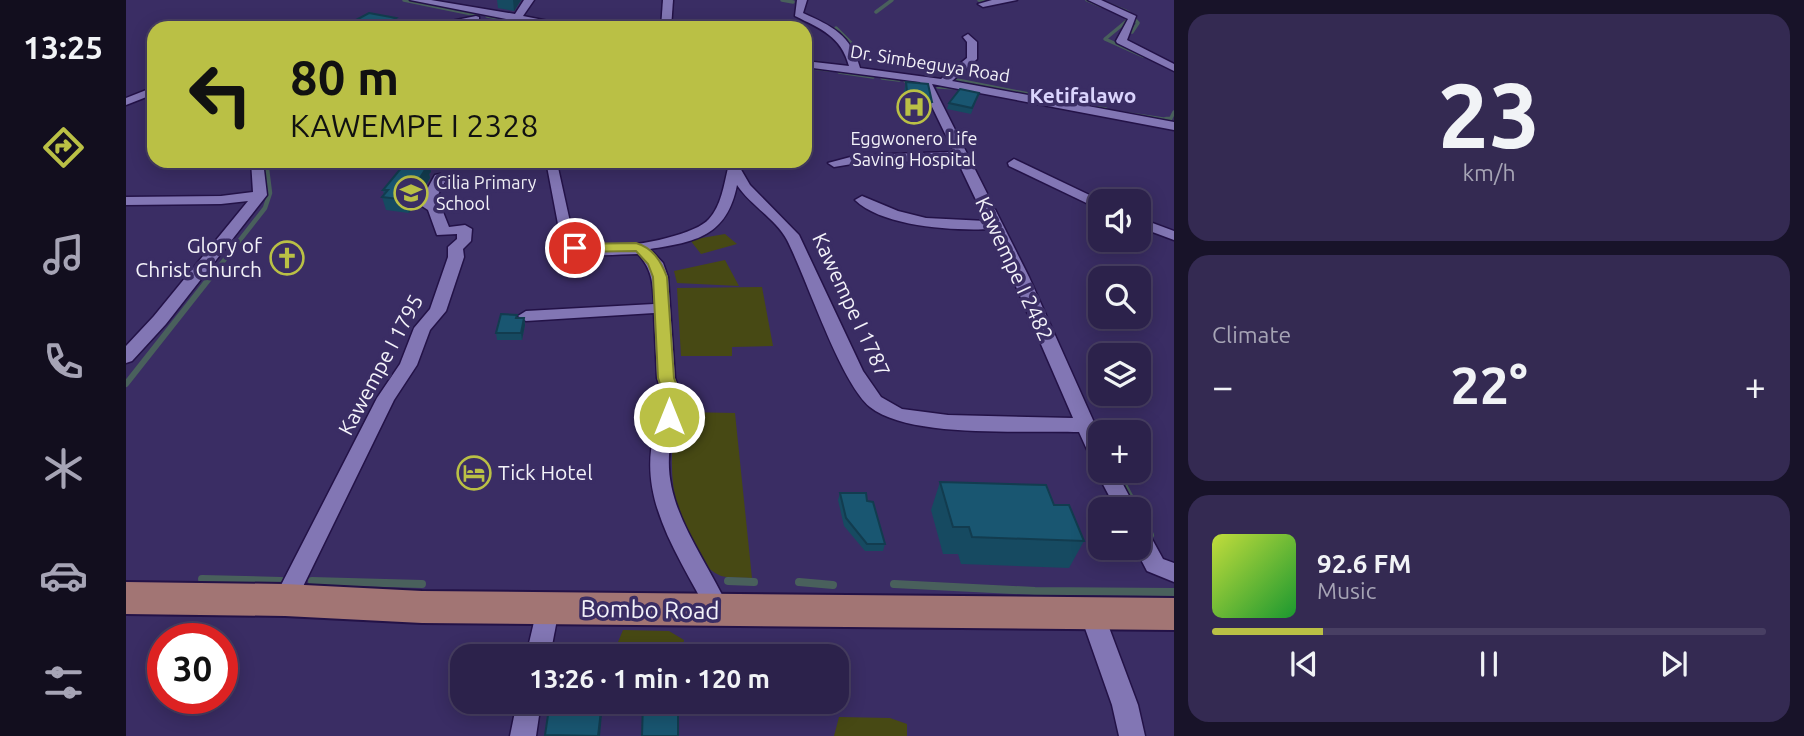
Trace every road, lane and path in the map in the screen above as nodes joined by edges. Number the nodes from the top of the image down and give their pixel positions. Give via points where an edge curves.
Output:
1 (415, 0) edge
2 (529, 0) edge
3 (668, 0) edge
4 (802, 0) edge
5 (1012, 0) edge
6 (1093, 0) edge
7 (983, 4) dead end
8 (488, 13) junction
9 (517, 18) junction
10 (476, 19) junction
11 (464, 21) edge
12 (473, 21) edge
13 (531, 21) edge
14 (666, 21) edge
15 (968, 37) dead end
16 (812, 65) edge
17 (1174, 68) edge
18 (855, 70) junction
19 (924, 79) junction
20 (943, 83) junction
21 (147, 93) edge
22 (126, 102) edge
23 (1174, 126) edge
24 (961, 156) junction
25 (834, 163) dead end
26 (1014, 163) dead end
27 (258, 168) edge
28 (552, 168) edge
29 (732, 168) edge
30 (734, 168) edge
31 (440, 178) dead end
32 (260, 195) junction
33 (862, 200) dead end
34 (1088, 200) edge
35 (126, 201) edge
36 (994, 225) junction
37 (1151, 227) edge
38 (1174, 236) edge
39 (636, 247) junction
40 (662, 308) junction
41 (526, 316) edge
42 (126, 357) edge
43 (1084, 425) junction
44 (1088, 433) edge
45 (1151, 552) edge
46 (1164, 569) edge
47 (126, 598) edge
48 (285, 600) junction
49 (548, 609) junction
50 (719, 611) junction
51 (1092, 614) junction
52 (1174, 614) edge
53 (541, 644) edge
54 (527, 714) edge
55 (523, 736) edge
56 (1132, 736) edge

1 - 8 street
2 - 9 street
3 - 14 street
4 - 18 street via 798,14 841,36
5 - 7 street
6 - 17 street via 1133,18 1121,41
8 - 9 street
8 - 10 street
9 - 13 street
10 - 11 street
10 - 12 street
15 - 20 street via 972,59
16 - 18 street, Dr. Simbeguya Road
18 - 19 street, Dr. Simbeguya Road
19 - 20 street, Dr. Simbeguya Road
19 - 24 street, Kawempe I 2482
20 - 23 street, Dr. Simbeguya Road
21 - 22 street
24 - 25 street
24 - 36 street, Kawempe I 2482
26 - 34 street
27 - 32 street
28 - 39 street via 567,242 587,250
29 - 39 street via 728,203 711,229
30 - 43 street, Kawempe I 1787 via 745,187 792,235 855,373 875,401 898,415 948,422
31 - 48 street, Kawempe I 1795 via 426,204 434,207 442,221 442,232 465,229 464,241 455,247 456,257 438,311 422,328 408,365 386,398
32 - 35 street
32 - 42 street
33 - 36 street via 918,221 960,228
36 - 43 street, Kawempe I 2482
37 - 38 street
39 - 40 street via 655,263
40 - 41 street
40 - 50 street via 666,378 675,404 662,429 661,486
43 - 44 street, Kawempe I 2482
45 - 46 street
47 - 48 main road, Bombo Road
48 - 49 main road, Bombo Road
49 - 50 main road, Bombo Road
49 - 53 street
50 - 51 main road, Bombo Road
51 - 52 main road, Bombo Road
51 - 56 street
54 - 55 street

